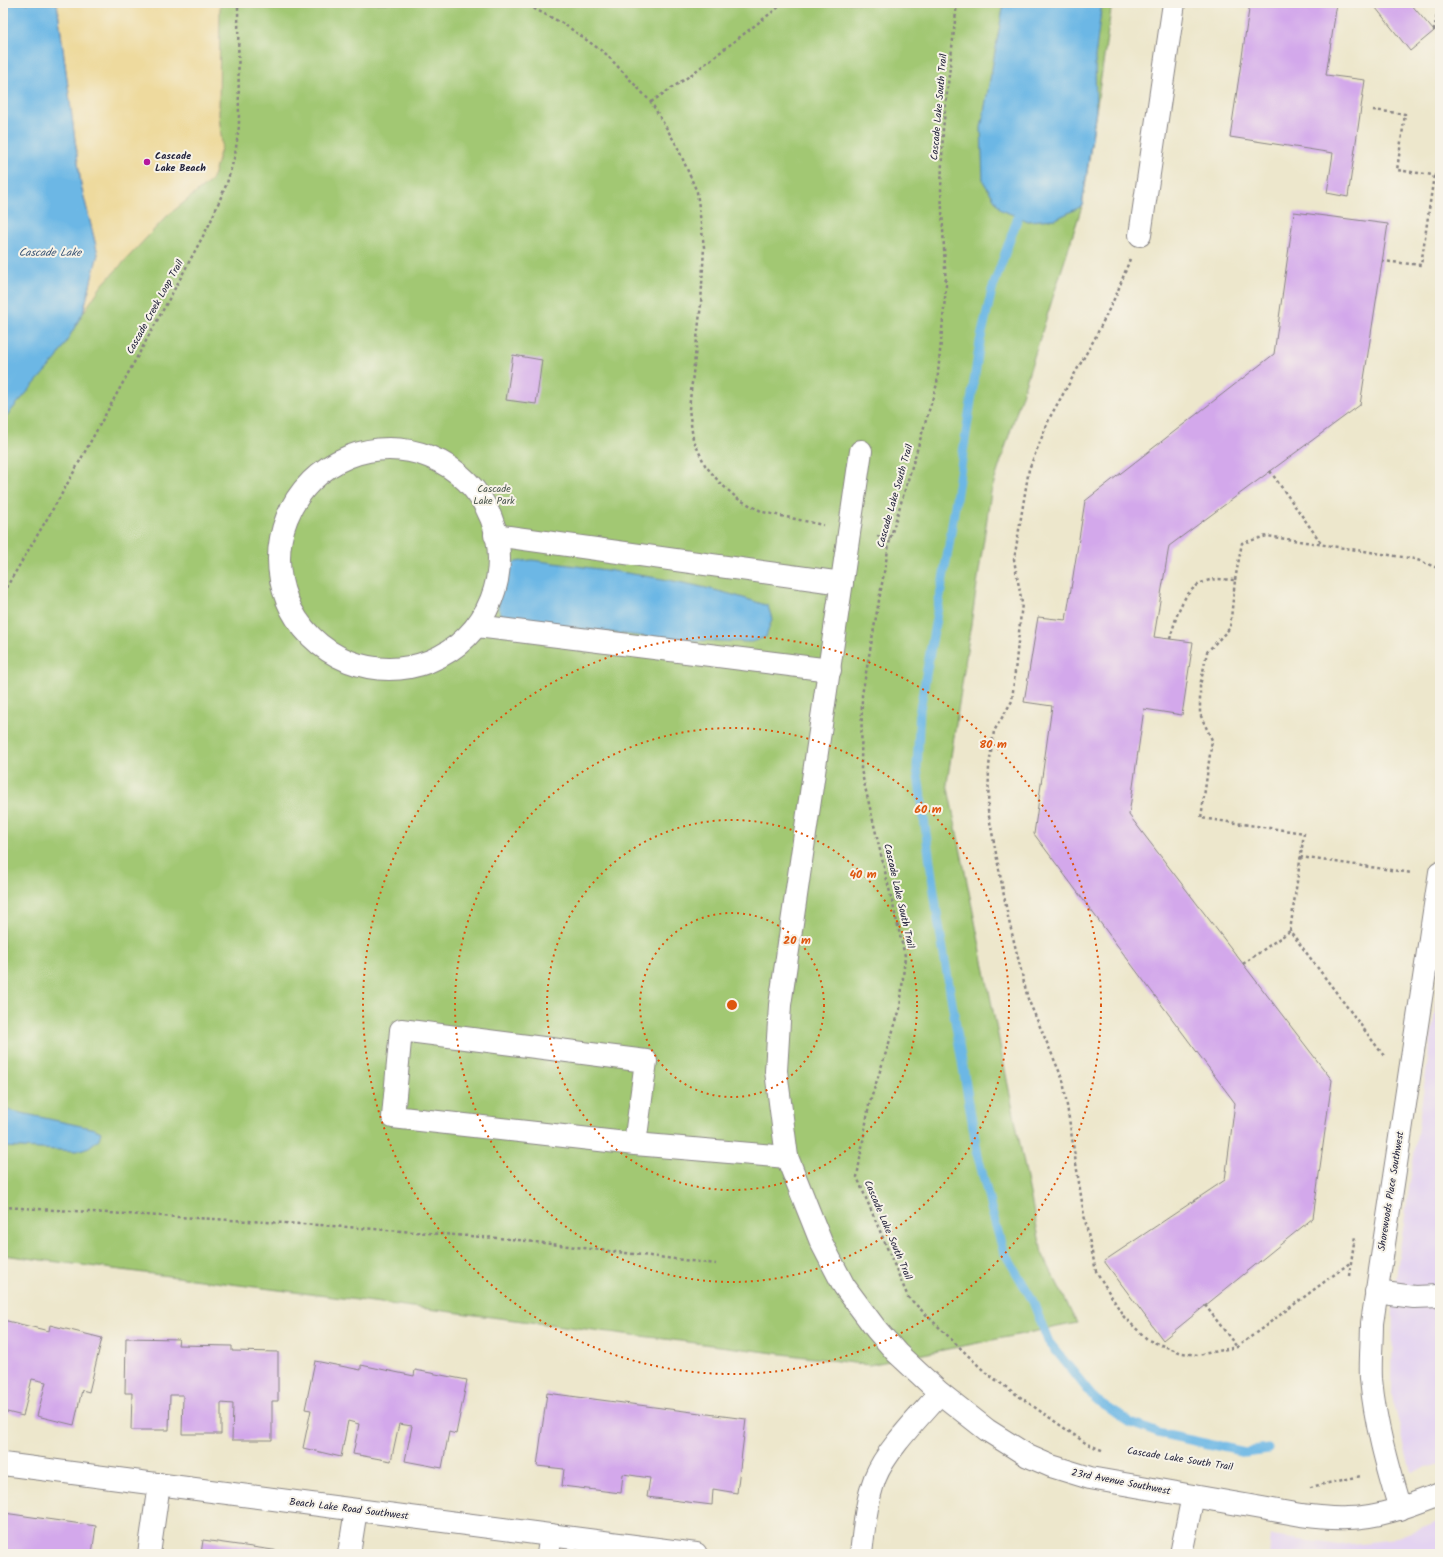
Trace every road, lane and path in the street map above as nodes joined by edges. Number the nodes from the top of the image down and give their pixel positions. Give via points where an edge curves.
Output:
1 (238, 3) edge
2 (523, 3) edge
3 (784, 3) edge
4 (957, 3) edge
5 (1174, 3) edge
6 (1439, 3) edge
7 (1434, 31) dead end
8 (651, 102) junction
9 (1373, 110) dead end
10 (1434, 175) junction
11 (1440, 176) edge
12 (1140, 235) joint
13 (1382, 261) dead end
14 (861, 451) dead end
15 (1270, 471) dead end
16 (850, 529) junction
17 (495, 535) junction
18 (890, 539) junction
19 (1323, 544) junction
20 (1440, 569) edge
21 (1235, 580) junction
22 (842, 583) junction
23 (3, 593) edge
24 (477, 626) junction
25 (1170, 639) dead end
26 (830, 670) junction
27 (1300, 857) junction
28 (1440, 872) edge
29 (1413, 881) dead end
30 (1290, 931) junction
31 (1243, 964) dead end
32 (1387, 1050) dead end
33 (635, 1144) junction
34 (787, 1157) junction
35 (3, 1207) edge
36 (1351, 1262) dead end
37 (716, 1264) dead end
38 (1376, 1292) junction
39 (1440, 1296) edge
40 (1206, 1305) dead end
41 (1237, 1347) junction
42 (940, 1393) junction
43 (1108, 1452) dead end
44 (3, 1464) edge
45 (1365, 1475) dead end
46 (159, 1484) junction
47 (1304, 1486) dead end
48 (1440, 1494) edge
49 (1193, 1496) junction
50 (1400, 1509) junction
51 (356, 1510) junction
52 (550, 1544) edge
53 (149, 1554) edge
54 (349, 1554) edge
55 (696, 1554) edge
56 (860, 1554) edge
57 (1181, 1554) edge

1 - 23 path, Cascade Creek Loop Trail via 239,126 235,155 227,183 210,223 174,290 60,497
2 - 8 path via 564,24 606,54
3 - 8 path via 688,77
4 - 18 path, Cascade Lake South Trail via 943,129 941,191 946,286 937,384
5 - 12 street
6 - 7 path
8 - 16 path via 677,146 697,192 704,246 701,304 689,408 693,439 704,465 738,499 763,512
9 - 10 path via 1404,114 1397,170
10 - 11 path
10 - 13 path via 1421,266
12 - 41 path via 1117,293 1095,338 1050,417 1029,469 1014,560 1022,603 1012,702 994,731 989,766 988,811 1008,917 1028,999 1063,1080 1084,1216 1096,1271 1124,1317 1148,1340 1182,1353 1198,1355
14 - 16 street, 23rd Avenue Southwest
15 - 19 path
16 - 18 path
16 - 22 street, 23rd Avenue Southwest
17 - 22 street
17 - 24 street via 499,554 495,591
17 - 24 street via 492,518 474,488 446,464 414,451 378,448 343,458 314,477 292,506 280,540 279,575 289,609 312,640 343,661 379,670 417,667 451,652
18 - 43 path, Cascade Lake South Trail via 862,695 861,770 905,956 900,1009 870,1105 857,1177 908,1296 986,1373 1087,1444
19 - 20 path via 1416,559
19 - 21 path via 1268,536 1242,543
21 - 25 path via 1210,579 1191,590 1179,606
21 - 27 path via 1230,628 1207,652 1200,686 1200,714 1212,740 1201,818 1304,832
22 - 26 street, 23rd Avenue Southwest
24 - 26 street
26 - 34 street, 23rd Avenue Southwest via 776,1036 776,1071
27 - 29 path via 1414,873
27 - 30 path
28 - 38 street, Shorewoods Place Southwest
30 - 31 path
30 - 32 path via 1386,1058
33 - 33 street via 393,1117 401,1030 646,1061
33 - 34 street
34 - 42 street, 23rd Avenue Southwest via 821,1242 844,1286 897,1353
35 - 37 path via 510,1239
36 - 41 path
38 - 39 street via 1414,1297
38 - 50 street, Shorewoods Place Southwest via 1372,1323 1371,1378 1387,1466
40 - 41 path
42 - 49 street, 23rd Avenue Southwest via 998,1437 1028,1456 1051,1466 1090,1478
42 - 56 street via 883,1462 875,1478
44 - 46 street, Beach Lake Road Southwest
45 - 47 path via 1312,1487
46 - 51 street, Beach Lake Road Southwest
46 - 53 street
48 - 50 street, 23rd Avenue Southwest
49 - 50 street, 23rd Avenue Southwest via 1330,1518 1349,1518
49 - 57 street
51 - 52 street, Beach Lake Road Southwest
51 - 54 street
52 - 55 street, Beach Lake Road Southwest

